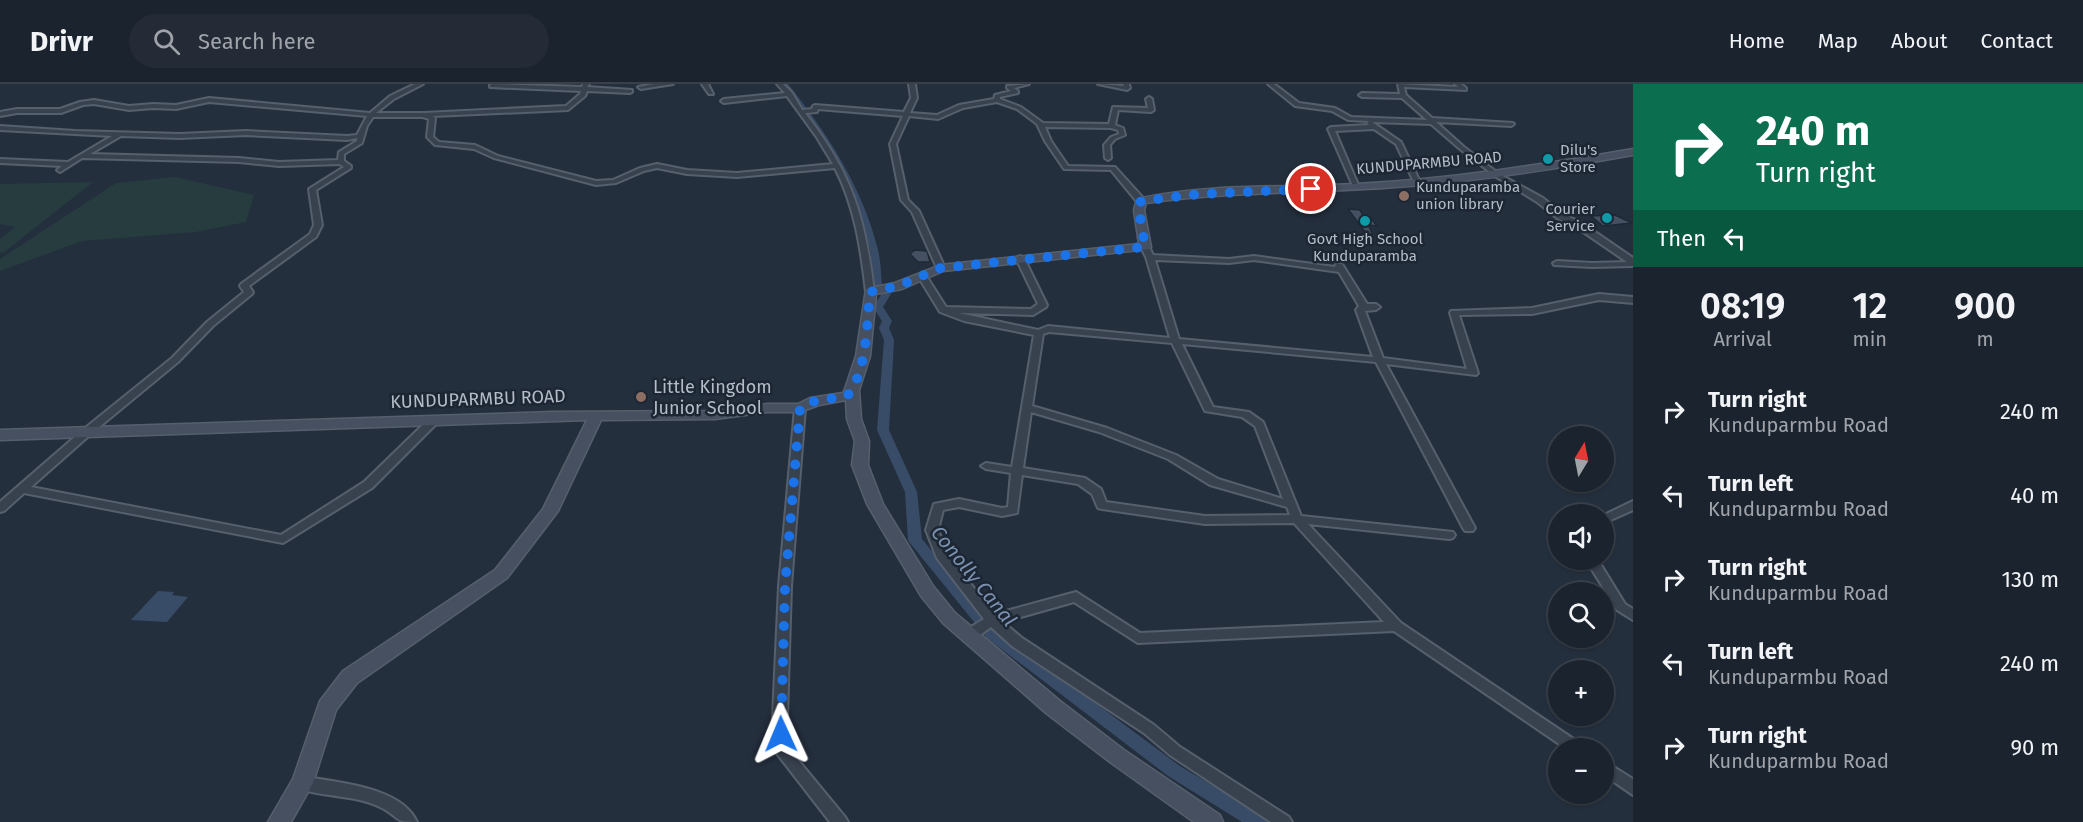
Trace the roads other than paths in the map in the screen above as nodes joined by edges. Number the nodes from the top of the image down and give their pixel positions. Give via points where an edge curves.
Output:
1 (420, 84) edge
2 (670, 84) edge
3 (705, 84) edge
4 (780, 84) edge
5 (912, 84) edge
6 (1026, 84) edge
7 (1101, 84) edge
8 (1126, 84) edge
9 (1271, 84) edge
10 (1401, 84) edge
11 (1458, 84) edge
12 (492, 86) dead end
13 (585, 86) edge
14 (641, 87) dead end
15 (630, 91) dead end
16 (711, 93) dead end
17 (790, 94) junction
18 (1403, 94) junction
19 (1412, 94) dead end
20 (1362, 95) dead end
21 (1149, 99) dead end
22 (997, 100) junction
23 (724, 101) dead end
24 (801, 111) junction
25 (0, 114) edge
26 (370, 114) junction
27 (908, 114) junction
28 (424, 115) junction
29 (1365, 120) junction
30 (1431, 121) junction
31 (1510, 124) dead end
32 (1042, 125) junction
33 (1112, 126) junction
34 (1376, 127) junction
35 (0, 128) edge
36 (123, 133) junction
37 (360, 136) junction
38 (1633, 152) edge
39 (81, 156) junction
40 (1108, 158) dead end
41 (0, 161) edge
42 (341, 162) junction
43 (69, 164) junction
44 (837, 166) junction
45 (60, 170) dead end
46 (1497, 175) junction
47 (1417, 182) junction
48 (1356, 186) junction
49 (1141, 201) junction
50 (1147, 252) junction
51 (1020, 258) junction
52 (1557, 263) dead end
53 (1633, 263) edge
54 (941, 268) junction
55 (922, 276) junction
56 (878, 291) junction
57 (1633, 300) edge
58 (1364, 307) junction
59 (1376, 307) dead end
60 (943, 310) junction
61 (1040, 333) junction
62 (1176, 342) junction
63 (1379, 360) junction
64 (852, 390) junction
65 (800, 408) junction
66 (1028, 408) junction
67 (596, 416) junction
68 (434, 420) junction
69 (88, 431) junction
70 (0, 435) edge
71 (986, 466) dead end
72 (1017, 471) junction
73 (22, 489) junction
74 (1292, 505) junction
75 (1633, 505) edge
76 (0, 508) edge
77 (1614, 514) edge
78 (1297, 519) junction
79 (1469, 528) dead end
80 (1449, 534) dead end
81 (1598, 570) edge
82 (1633, 615) edge
83 (992, 620) junction
84 (1396, 626) junction
85 (968, 636) junction
86 (1561, 738) edge
87 (1614, 774) edge
88 (302, 783) junction
89 (1633, 788) edge
90 (279, 822) edge
91 (409, 822) edge
92 (840, 822) edge
93 (1212, 822) edge
94 (1284, 822) edge

1 - 26 street
2 - 14 street
3 - 16 street
4 - 17 street
5 - 27 street via 914,98
6 - 22 street via 1009,87 1016,92 997,96
7 - 8 street via 1127,88
9 - 29 street via 1297,105 1334,109 1350,119
10 - 11 street via 1464,89
10 - 18 street
12 - 13 street
13 - 15 street
13 - 28 street via 583,95 568,108
17 - 23 street
17 - 24 street
18 - 19 street
18 - 20 street
18 - 30 street
21 - 33 street via 1151,110 1115,108
22 - 27 street via 961,106 938,117
22 - 32 street via 1019,108
24 - 27 street via 815,111 814,107
24 - 44 street
25 - 26 street via 61,111 94,102 129,108 176,107 209,100
26 - 28 street
26 - 37 street
27 - 54 street via 893,144 905,200 915,211
28 - 44 street via 432,118 430,137 437,144 475,147 496,157 596,183 614,182 657,166 737,175
29 - 30 street
29 - 34 street
30 - 31 street
30 - 46 street
32 - 33 street
32 - 49 street via 1047,141 1066,168 1113,168
33 - 40 street via 1121,129 1122,135 1107,145
34 - 47 street via 1399,143
34 - 48 street via 1331,129
35 - 36 street
36 - 37 street
36 - 39 street
37 - 42 street via 355,147 341,153
38 - 46 main road, KUNDUPARMBU ROAD
39 - 42 street via 279,164
39 - 43 street
41 - 43 street
42 - 69 street via 349,167 312,189 318,225 313,235 244,286 249,292
43 - 45 street
44 - 56 street via 852,194
46 - 47 main road, KUNDUPARMBU ROAD
46 - 53 street
47 - 48 main road, KUNDUPARMBU ROAD
48 - 49 main road, KUNDUPARMBU ROAD
49 - 50 main road via 1139,210
50 - 51 main road
50 - 58 street via 1229,261 1254,258 1339,266
50 - 62 street
51 - 54 main road
51 - 60 street via 1043,304 1033,312
52 - 53 street
54 - 55 main road
55 - 56 main road
55 - 60 street
56 - 64 main road
57 - 63 street via 1599,297 1532,311 1454,313 1473,373
58 - 59 street
58 - 63 street via 1360,310
60 - 61 street
61 - 62 street via 1048,329
61 - 66 street
62 - 63 street
62 - 74 street via 1209,409 1245,414 1259,424
63 - 79 street
64 - 65 main road, KUNDUPARMBU ROAD via 847,396 815,401
64 - 85 main road via 854,419 862,441 860,465 875,504 927,591
65 - 67 main road, KUNDUPARMBU ROAD via 715,415
65 - 92 street via 785,586 782,751
66 - 72 street
66 - 74 street via 1103,430 1172,457 1214,482
67 - 68 main road, KUNDUPARMBU ROAD
67 - 88 main road via 550,511 501,574 350,677 327,707
68 - 69 main road, KUNDUPARMBU ROAD
68 - 73 street via 368,485 283,539
69 - 70 main road, KUNDUPARMBU ROAD
69 - 73 street
71 - 72 street
72 - 78 street via 1081,481 1097,492 1102,505 1205,520
72 - 83 street via 1013,510 1002,512 959,503 938,507 932,530 943,558
73 - 76 street
74 - 78 street
75 - 77 street
78 - 80 street
78 - 84 street
81 - 82 street via 1621,607
83 - 84 street via 1076,597 1137,638
83 - 85 street
83 - 94 street via 1017,642
84 - 86 street
85 - 93 main road via 1108,749
87 - 89 street
88 - 90 main road
88 - 91 street via 385,800

